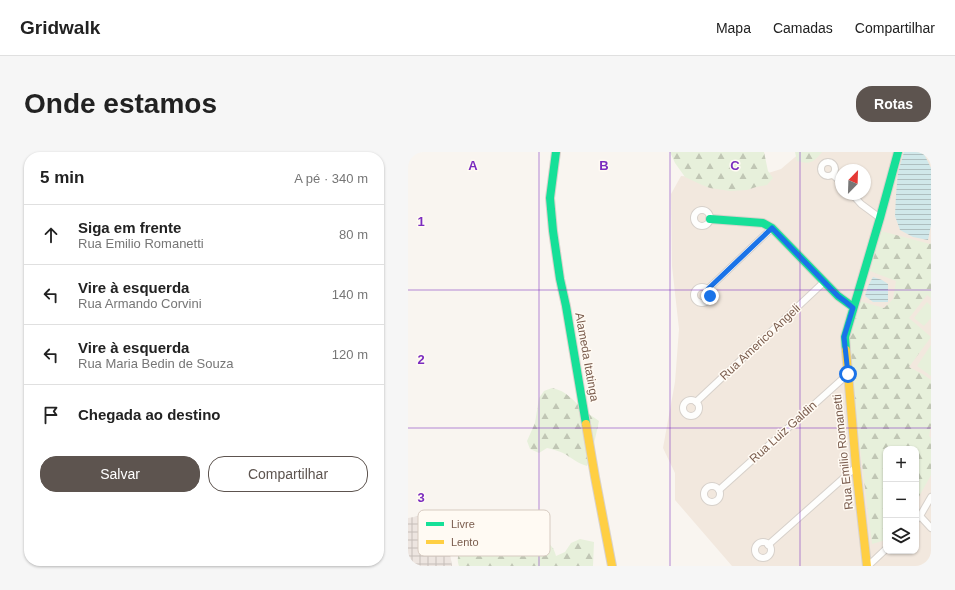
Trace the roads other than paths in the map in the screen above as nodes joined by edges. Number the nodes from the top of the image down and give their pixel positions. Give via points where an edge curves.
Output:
1 (556, 152) edge
2 (898, 152) edge
3 (857, 200) edge
4 (880, 218) junction
5 (710, 219) dead end
6 (772, 228) junction
7 (824, 282) junction
8 (708, 289) dead end
9 (853, 308) junction
10 (848, 374) junction
11 (696, 402) dead end
12 (856, 467) junction
13 (719, 490) dead end
14 (931, 497) edge
15 (919, 516) edge
16 (919, 519) edge
17 (931, 528) edge
18 (768, 545) dead end
19 (883, 552) edge
20 (612, 566) edge
21 (867, 566) edge

1 - 20 street, Alameda Itatinga via 550,198 553,231
2 - 4 street, Rua Emilio Romanetti
3 - 4 street
4 - 9 street, Rua Emilio Romanetti
5 - 6 street via 757,222
6 - 7 street
6 - 8 street
7 - 9 street
7 - 11 street, Rua Americo Angeli
9 - 10 street, Rua Emilio Romanetti via 844,337
10 - 12 street, Rua Emilio Romanetti
10 - 13 street, Rua Luiz Galdin
12 - 18 street
12 - 21 street, Rua Emilio Romanetti
14 - 15 street
16 - 17 street
19 - 21 street

